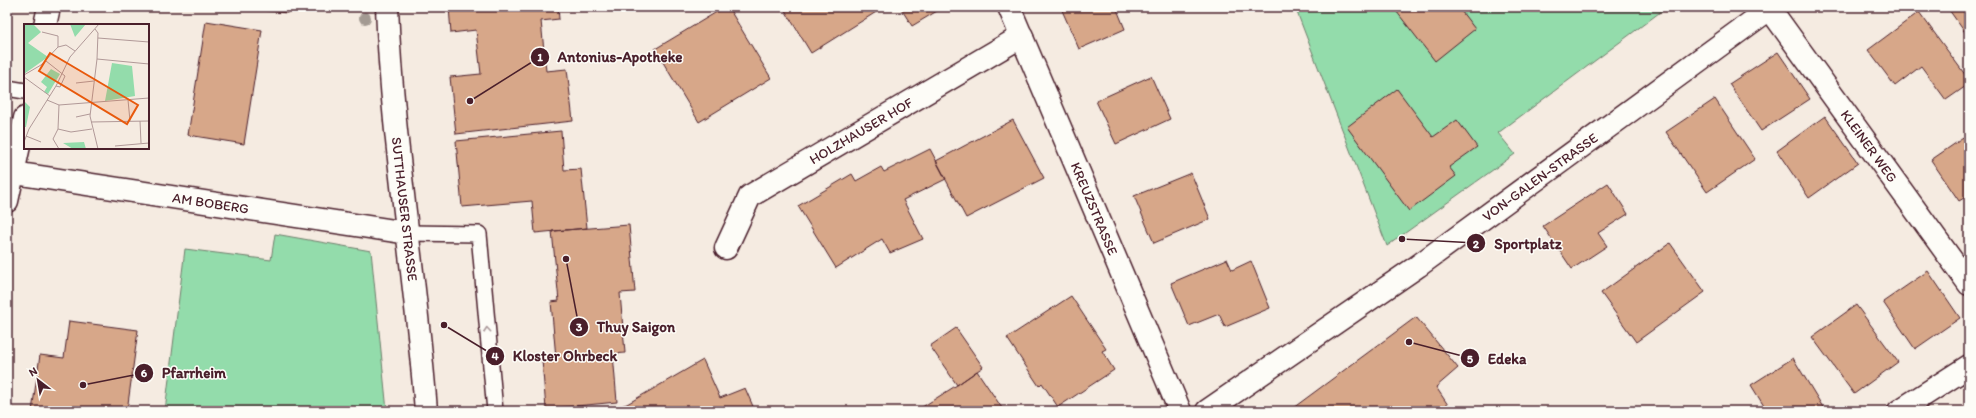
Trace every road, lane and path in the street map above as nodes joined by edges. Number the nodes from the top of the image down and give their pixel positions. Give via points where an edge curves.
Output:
1 (49, 7) edge
2 (387, 7) edge
3 (1009, 7) edge
4 (1771, 8) edge
5 (45, 24) edge
6 (1022, 36) junction
7 (7, 88) edge
8 (24, 91) edge
9 (24, 123) edge
10 (14, 173) junction
11 (7, 201) edge
12 (408, 233) junction
13 (726, 248) dead end
14 (1969, 284) edge
15 (1969, 366) edge
16 (426, 411) edge
17 (494, 411) edge
18 (1180, 411) edge
19 (1207, 411) edge
20 (1898, 411) edge

1 - 5 street
2 - 12 street, SUTTHAUSER STRASSE via 389,64
3 - 6 street, KREUZSTRASSE
4 - 14 street, KLEINER WEG
4 - 19 street, VON-GALEN-STRASSE via 1428,258
6 - 13 street, HOLZHAUSER HOF via 750,196
6 - 18 street, KREUZSTRASSE
7 - 8 lane
9 - 10 street
10 - 11 street
10 - 12 street, AM BOBERG
12 - 16 street, SUTTHAUSER STRASSE
17 -> 12 lane via 479,234
15 - 20 street

